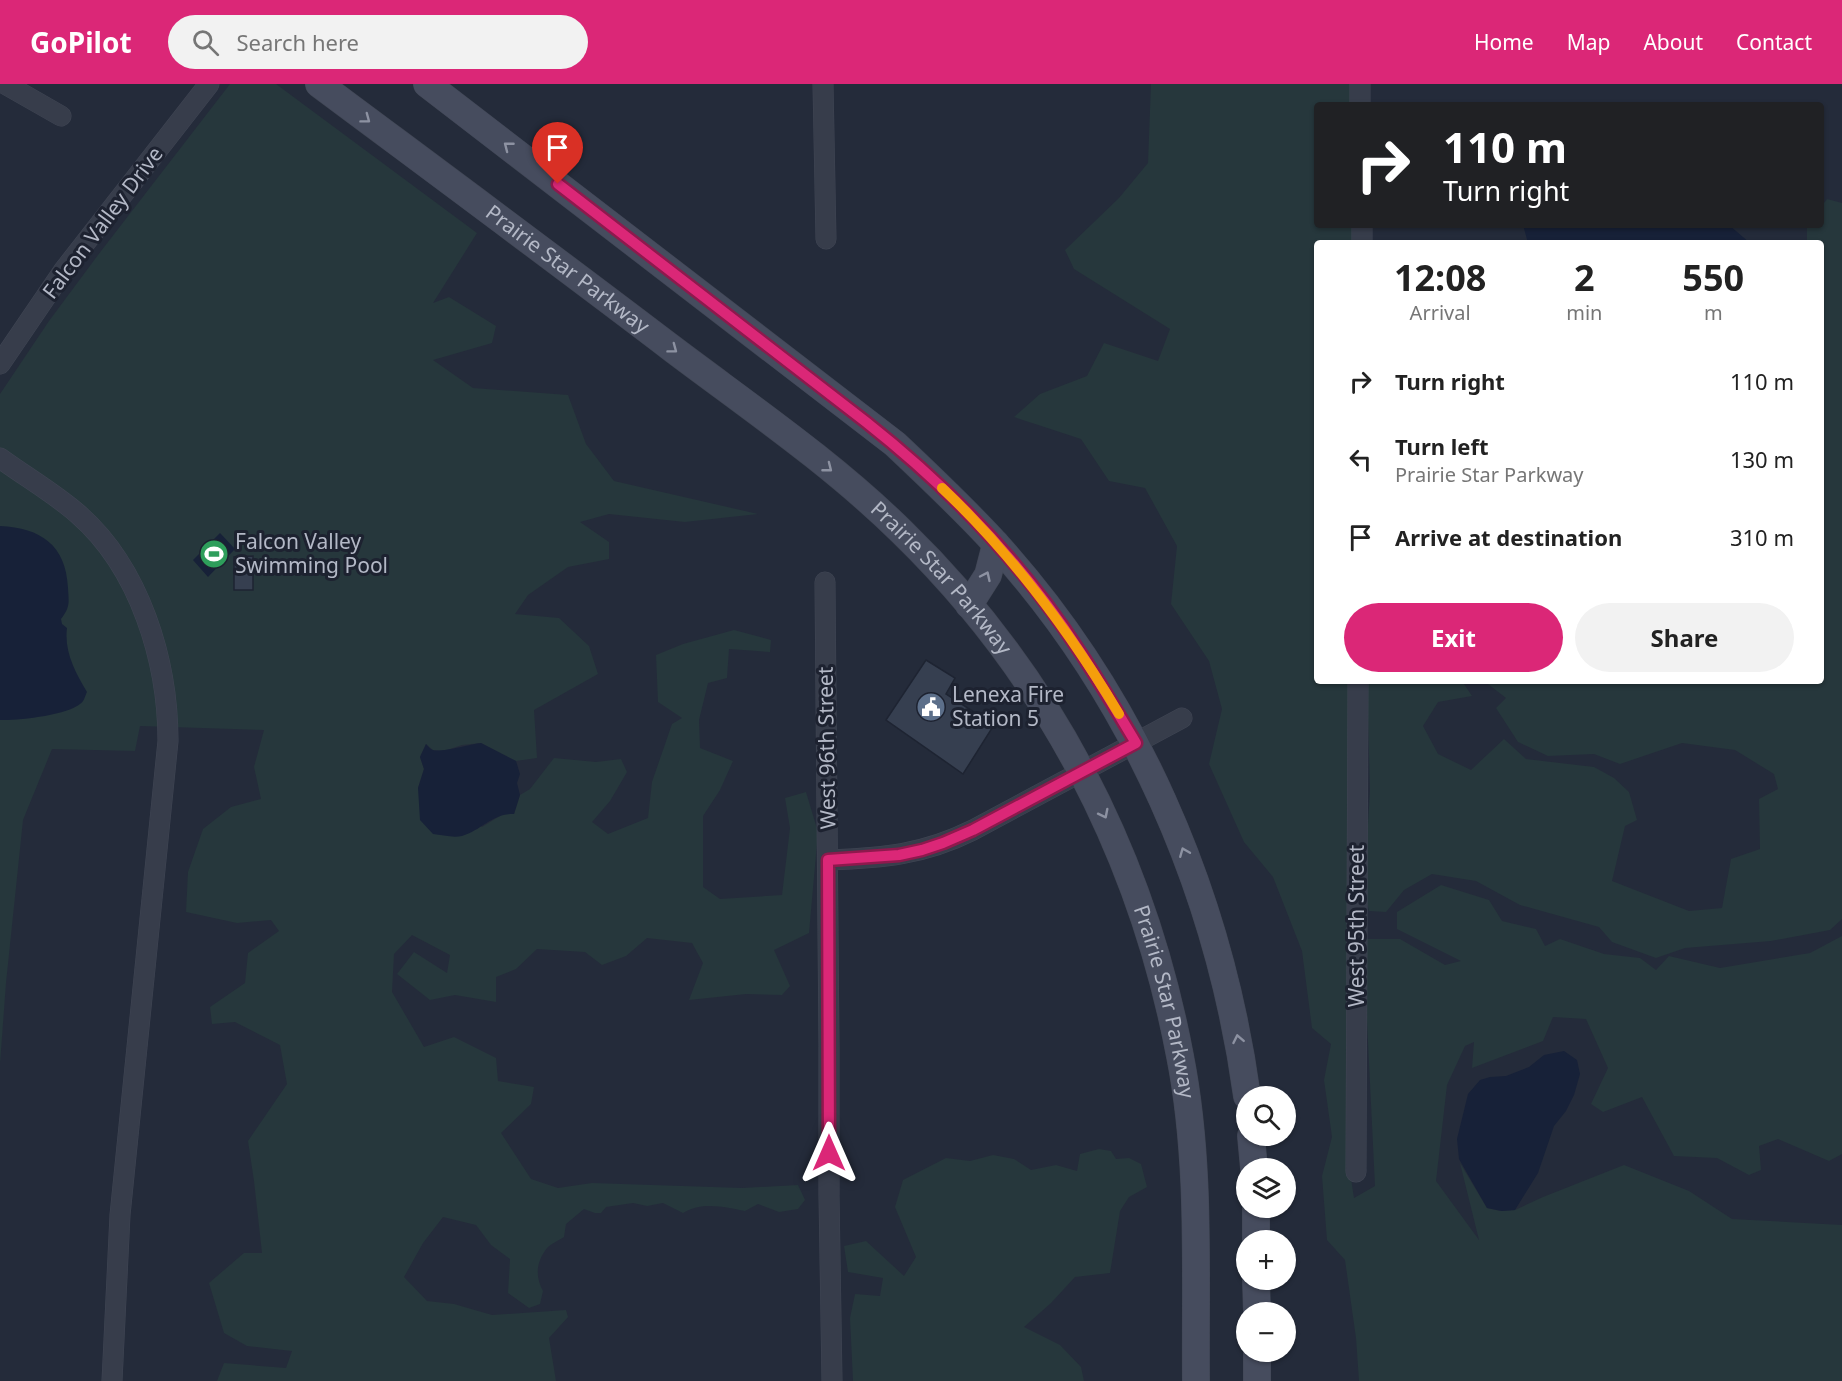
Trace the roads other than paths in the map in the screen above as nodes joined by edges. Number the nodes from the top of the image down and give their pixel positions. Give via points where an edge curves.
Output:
1 (5, 84) edge
2 (209, 84) edge
3 (319, 84) edge
4 (428, 84) edge
5 (823, 84) edge
6 (1360, 84) edge
7 (1360, 102) edge
8 (61, 116) dead end
9 (826, 239) dead end
10 (0, 364) edge
11 (0, 458) edge
12 (996, 544) junction
13 (825, 582) dead end
14 (969, 605) junction
15 (1359, 684) edge
16 (1182, 718) dead end
17 (1136, 743) junction
18 (1082, 772) junction
19 (828, 860) junction
20 (1246, 1086) edge
21 (1356, 1172) dead end
22 (1257, 1362) edge
23 (112, 1381) edge
24 (832, 1381) edge
25 (1196, 1381) edge
26 (1257, 1381) edge

1 - 8 street
2 - 10 street, Falcon Valley Drive via 64,270
3 -> 14 main road, Prairie Star Parkway via 852,486 902,532
12 -> 4 main road via 895,444
5 - 9 street
6 - 7 street
11 - 23 street via 77,513 111,550 126,572 146,619 166,692 168,741 120,1215
14 -> 12 main road via 988,575
12 - 17 main road via 1077,647
13 - 19 street, West 96th Street
14 - 18 main road, Prairie Star Parkway via 1051,716
15 - 21 street, West 95th Street
16 - 17 street
17 - 18 street
20 -> 17 main road via 1229,995 1210,927 1167,809
18 - 19 street via 943,843 899,855
18 -> 25 main road, Prairie Star Parkway via 1111,829 1152,938 1181,1060 1193,1165
19 - 24 street, West 96th Street
22 - 26 main road

